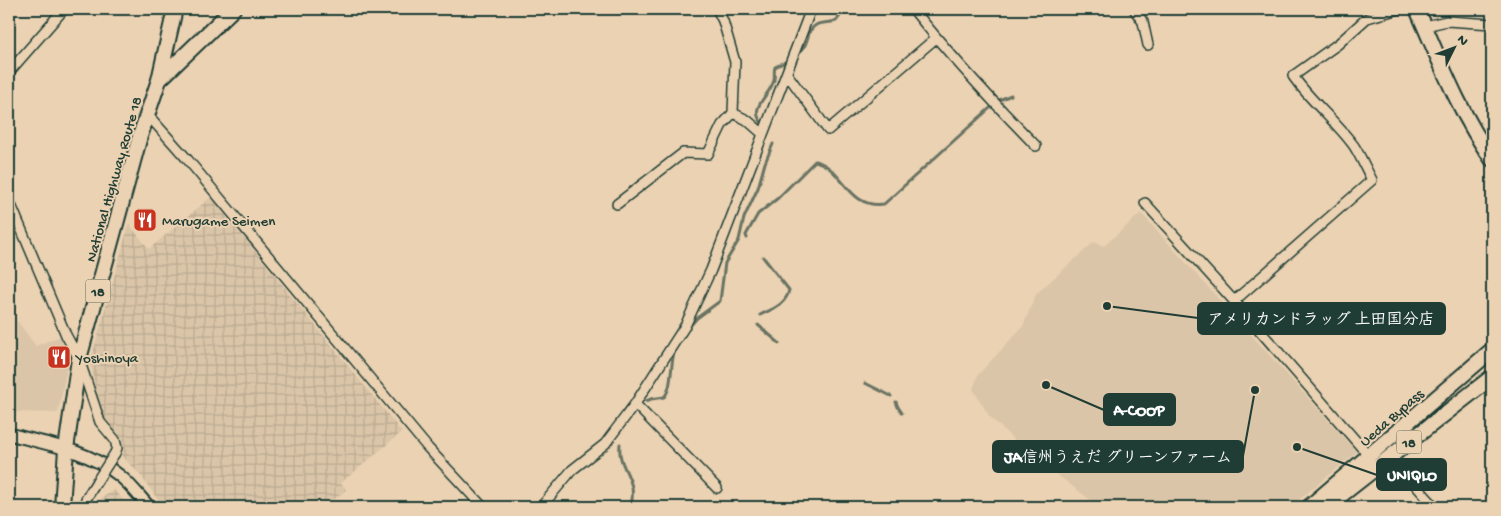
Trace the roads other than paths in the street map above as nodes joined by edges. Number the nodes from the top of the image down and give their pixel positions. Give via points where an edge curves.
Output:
1 (64, 9) edge
2 (175, 9) edge
3 (233, 9) edge
4 (717, 9) edge
5 (812, 9) edge
6 (913, 9) edge
7 (1134, 9) edge
8 (1399, 9) edge
9 (1417, 9) edge
10 (1492, 24) edge
11 (1425, 26) junction
12 (936, 38) junction
13 (1148, 45) dead end
14 (9, 72) edge
15 (787, 74) junction
16 (159, 80) junction
17 (733, 113) junction
18 (147, 114) junction
19 (763, 134) junction
20 (1036, 146) dead end
21 (1492, 158) edge
22 (9, 200) edge
23 (1145, 202) dead end
24 (617, 204) dead end
25 (1234, 301) junction
26 (1492, 350) edge
27 (79, 359) junction
28 (1492, 377) edge
29 (635, 404) junction
30 (9, 434) edge
31 (66, 449) junction
32 (1369, 456) junction
33 (1390, 456) junction
34 (717, 488) dead end
35 (62, 507) edge
36 (85, 507) edge
37 (149, 507) edge
38 (484, 507) edge
39 (541, 507) edge
40 (1309, 507) edge
41 (1326, 507) edge
42 (1435, 507) edge

1 - 14 street
2 - 16 main road
3 - 16 main road, National Highway Route 18 / 18
4 - 17 street via 734,62
5 - 15 street
6 - 12 street
7 - 13 street via 1143,22
8 - 25 street via 1367,18 1338,44 1293,76 1354,147 1372,180
9 - 11 main road
10 - 11 street via 1447,21
11 - 21 main road via 1458,103
12 - 15 street via 828,130
12 - 20 street
15 - 19 street
16 - 18 main road, National Highway Route 18 / 18
17 - 19 street
17 - 24 street via 722,125 708,154 683,153
18 - 27 main road, National Highway Route 18 / 18
18 - 38 street via 195,167 428,448
19 - 29 street via 711,270 685,326
22 - 27 street
23 - 25 street
25 - 32 street
26 - 32 main road, Ueda Bypass / 18
27 - 31 main road, National Highway Route 18 / 18
27 - 36 street, bridge via 100,422 115,440 117,448 86,499
28 - 33 main road, Ueda Bypass / 18
29 - 34 street
29 - 39 street via 605,444 572,470
30 - 31 street
31 - 35 main road, National Highway Route 18 / 18
31 - 37 street via 89,456 122,477
32 - 40 main road, Ueda Bypass / 18
33 - 41 main road, Ueda Bypass / 18
33 - 42 street

